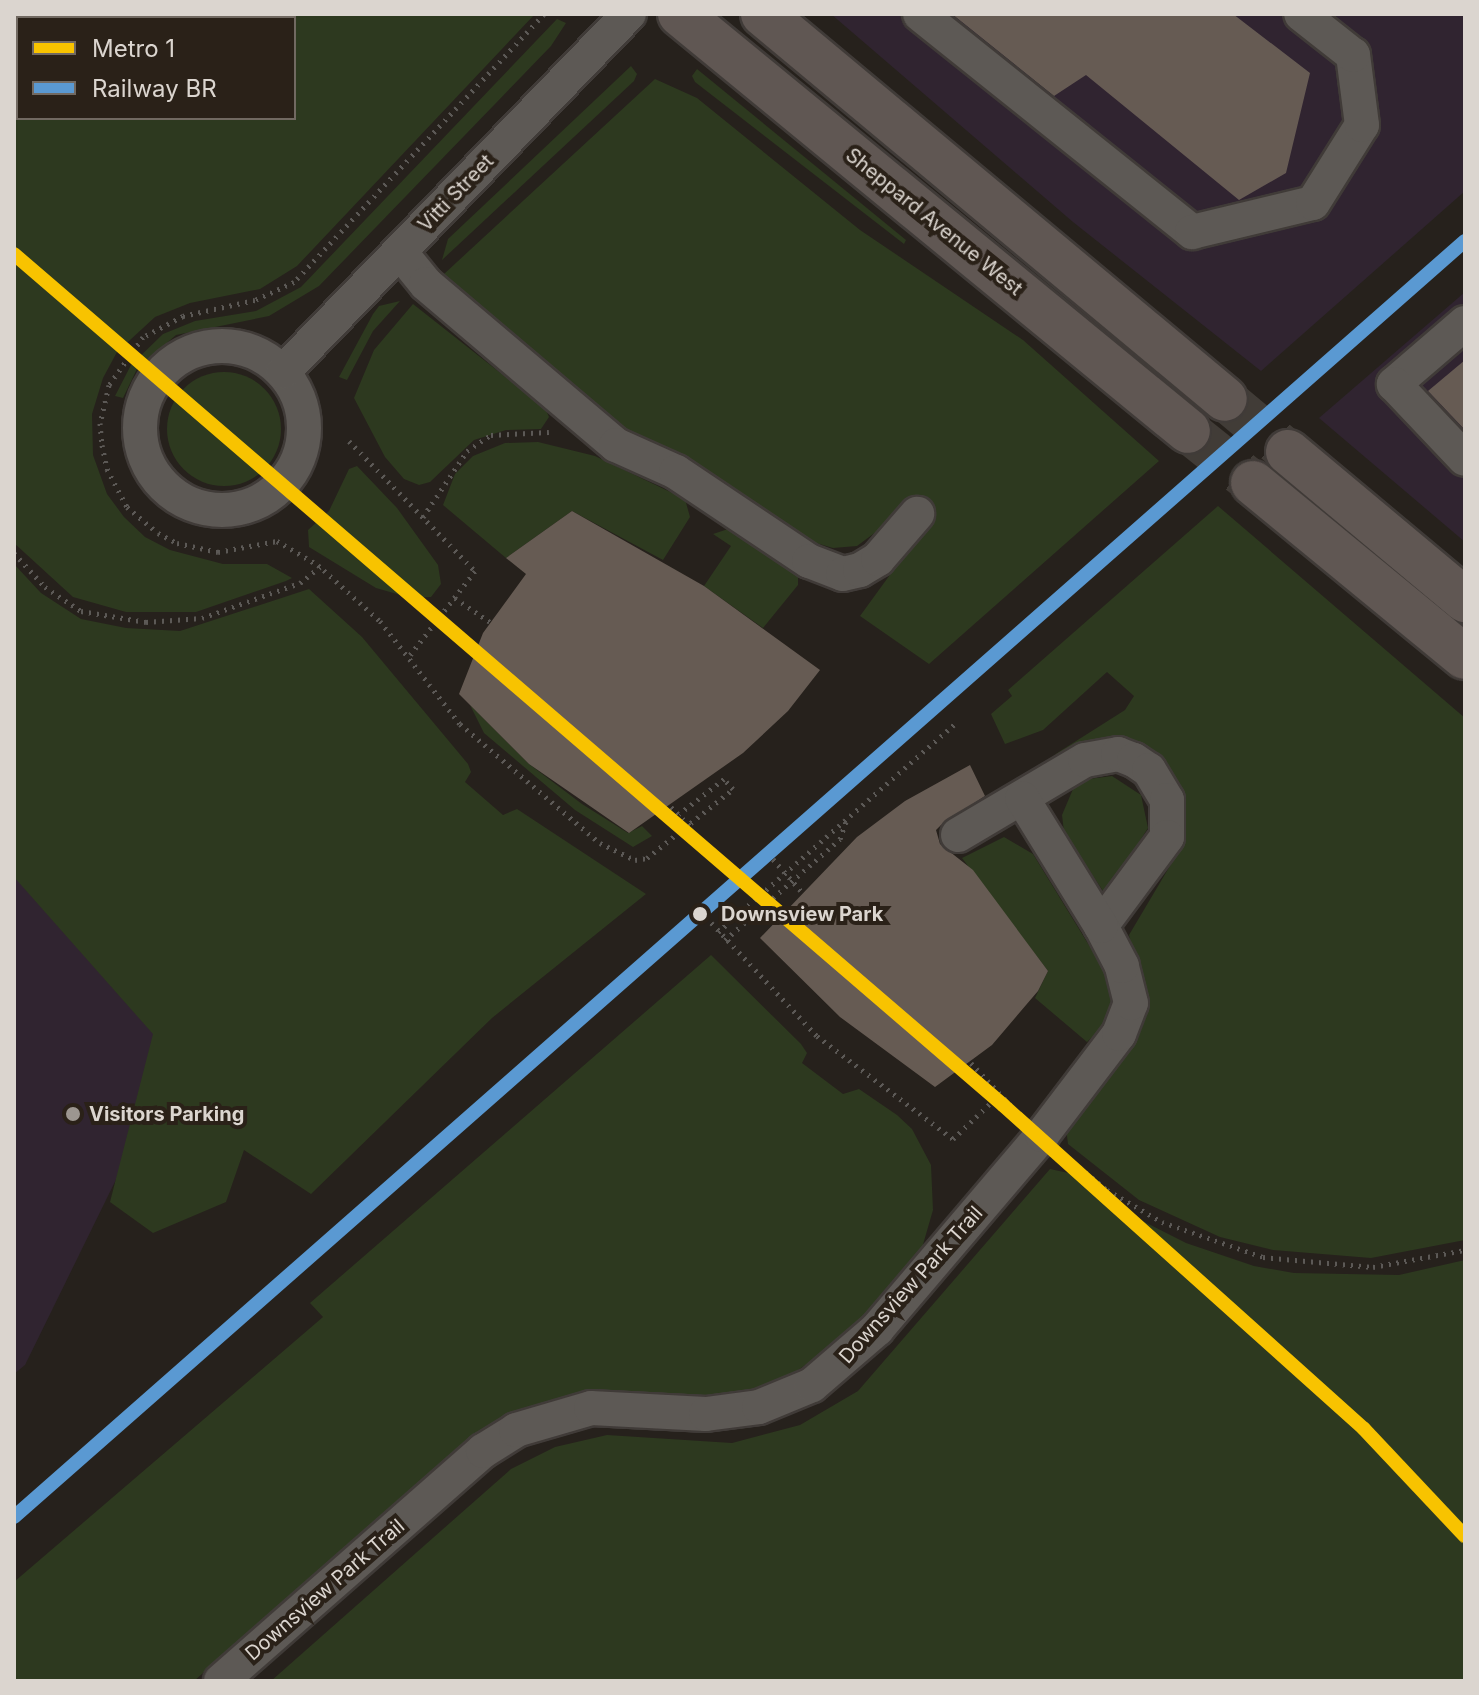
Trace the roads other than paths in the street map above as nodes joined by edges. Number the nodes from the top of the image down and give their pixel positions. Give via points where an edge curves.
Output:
1 (629, 14) edge
2 (680, 14) edge
3 (763, 14) edge
4 (920, 14) edge
5 (1301, 14) edge
6 (400, 252) junction
7 (1465, 323) edge
8 (283, 372) junction
9 (1225, 399) tunnel mouth
10 (1188, 431) tunnel mouth
11 (1288, 452) tunnel mouth
12 (1465, 459) edge
13 (1253, 483) tunnel mouth
14 (917, 514) dead end
15 (1465, 600) edge
16 (1465, 657) edge
17 (1022, 798) junction
18 (958, 835) dead end
19 (1101, 926) junction
20 (221, 1681) edge

1 - 6 street, Vitti Street
2 - 10 main road, Sheppard Avenue West
3 - 9 main road
4 - 5 street via 1192,232 1313,203 1362,125 1353,55
6 - 8 street, Vitti Street
6 - 14 street via 426,284 616,445 676,472 809,561 834,571 860,570 878,559
7 - 12 street via 1394,384
8 - 8 street via 260,354 232,346 203,348 177,359 156,378 143,404 139,433 146,461 162,485 185,502 212,511 241,510 268,498 289,479 302,453 305,424 299,396
11 - 15 main road
13 - 16 main road
17 - 18 street
17 - 19 street, Downsview Park Trail
17 - 19 street via 1102,756 1134,760 1159,783 1167,800 1167,837
19 - 20 street, Downsview Park Trail via 1122,966 1131,1003 1119,1034 1042,1135 838,1368 759,1407 706,1414 591,1408 516,1430 483,1451

